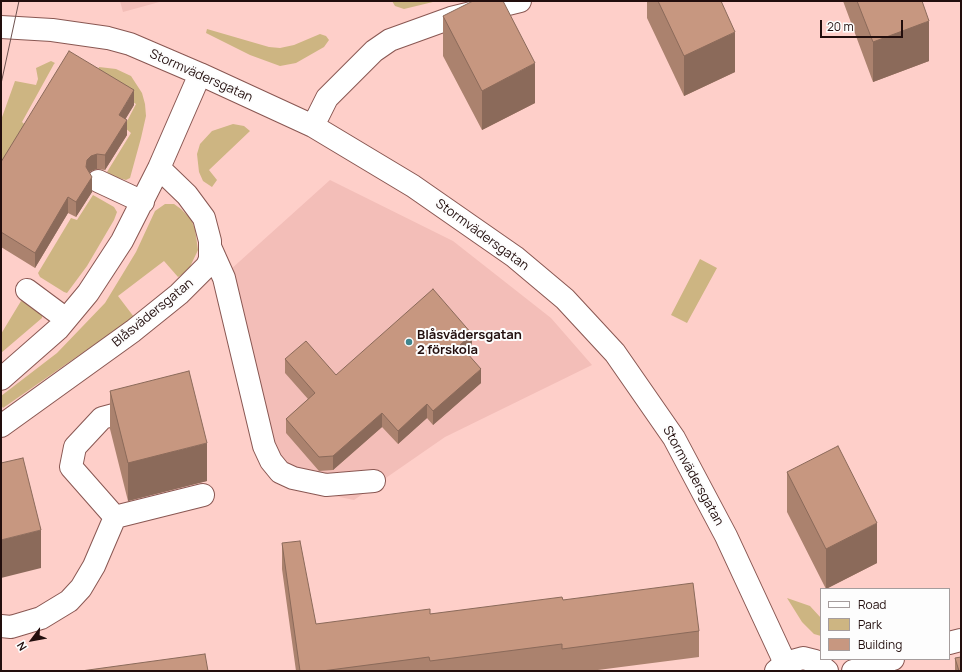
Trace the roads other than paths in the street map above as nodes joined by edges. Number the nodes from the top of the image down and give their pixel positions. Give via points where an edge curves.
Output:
1 (520, 1) edge
2 (1, 27) edge
3 (200, 74) junction
4 (313, 126) junction
5 (159, 168) junction
6 (98, 180) dead end
7 (143, 202) junction
8 (211, 250) junction
9 (27, 290) dead end
10 (66, 319) junction
11 (1, 379) edge
12 (162, 402) edge
13 (1, 426) edge
14 (374, 481) dead end
15 (203, 495) dead end
16 (115, 517) junction
17 (1, 626) edge
18 (961, 640) edge
19 (950, 643) edge
20 (890, 660) edge
21 (780, 667) edge
22 (827, 671) edge
23 (853, 671) edge

1 - 4 street via 451,18 390,40 374,51 327,98
2 - 3 street, Stormvädersgatan via 52,30 108,38 130,44
3 - 4 street, Stormvädersgatan
3 - 5 street
4 - 21 street, Stormvädersgatan via 413,186 514,257 565,299 615,353 674,438 726,536
5 - 7 street
5 - 8 street, Blåsvädersgatan via 187,195 204,218
6 - 7 street
7 - 10 street via 122,242 88,293
8 - 13 street, Blåsvädersgatan via 207,266 179,294 133,331
8 - 14 street via 224,278 264,446 271,461 280,472 293,478 326,485
9 - 10 street
10 - 11 street via 28,357
12 - 16 street via 102,418 75,447 71,467
15 - 16 street
16 - 17 street via 94,566 81,588 69,601 40,618 11,627
18 - 19 street
20 - 23 street
21 - 22 street, Stormvädersgatan via 797,658 809,659

